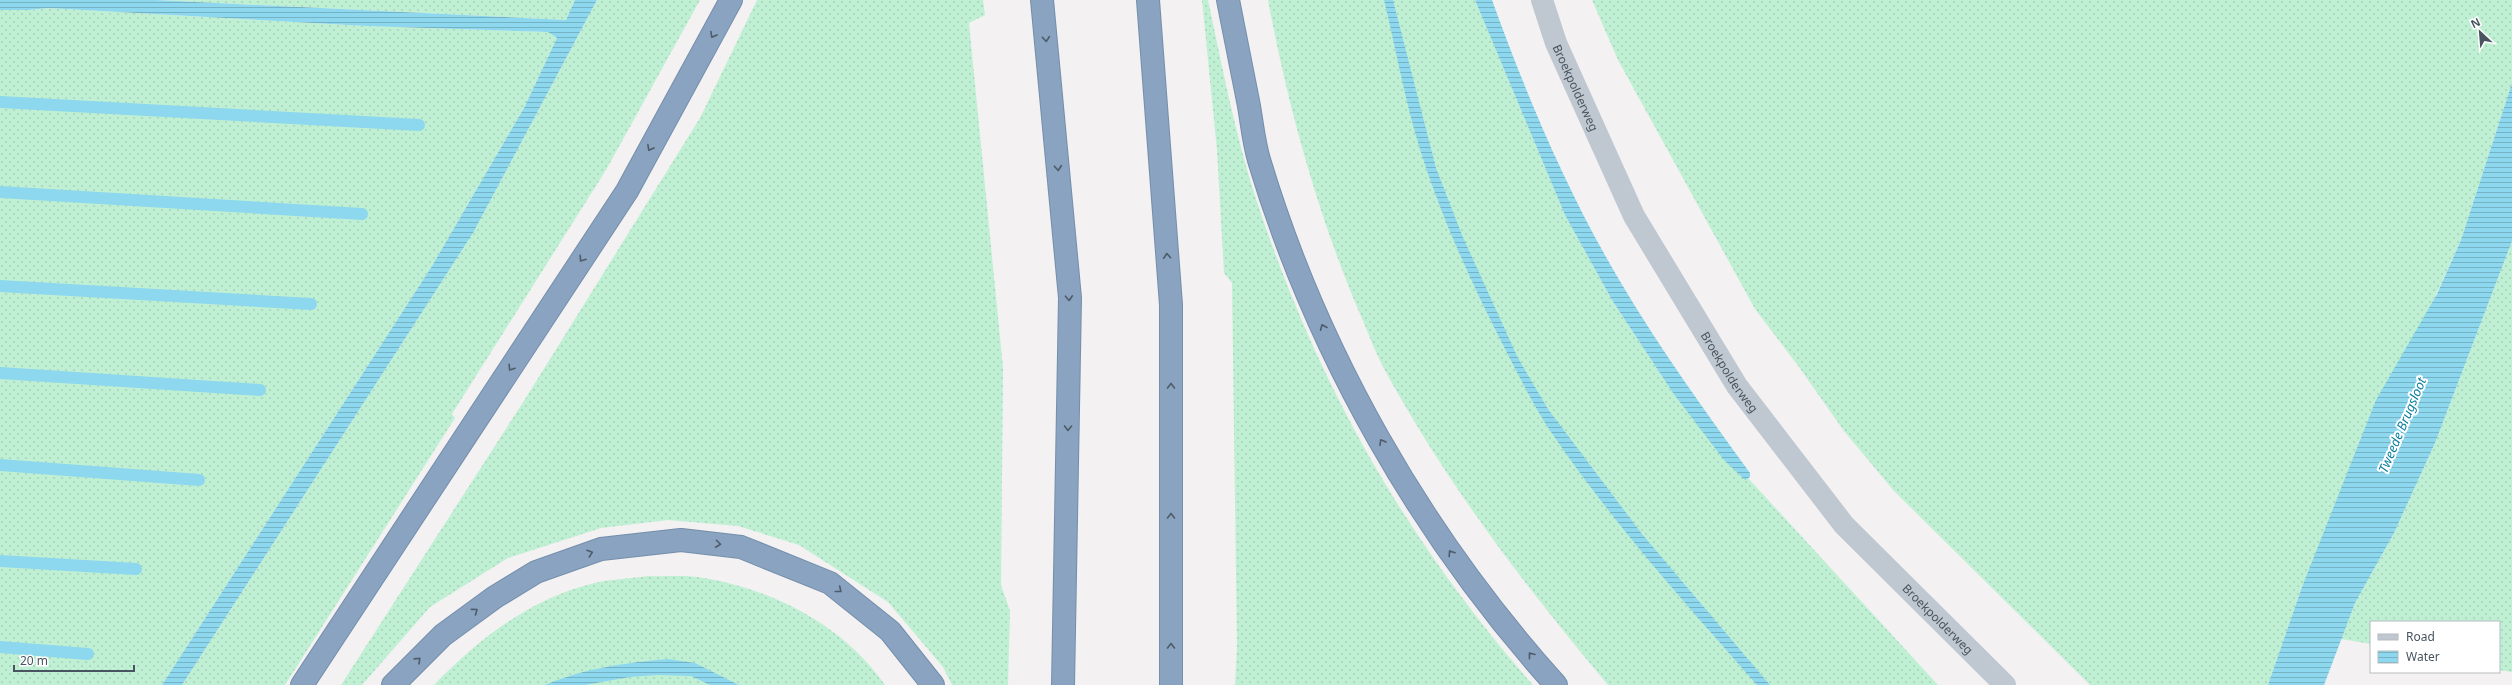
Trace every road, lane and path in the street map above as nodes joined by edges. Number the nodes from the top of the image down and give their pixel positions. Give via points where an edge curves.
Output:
1 (731, 0) edge
2 (1042, 0) edge
3 (1148, 0) edge
4 (1228, 0) edge
5 (1542, 0) edge
6 (302, 685) edge
7 (393, 685) edge
8 (933, 685) edge
9 (1063, 685) edge
10 (1171, 685) edge
11 (1556, 685) edge
12 (2004, 685) edge

1 -> 6 highway via 627,191
2 -> 9 highway via 1070,298
10 -> 3 highway via 1171,305
11 -> 4 highway via 1457,562 1401,477 1333,352 1291,251 1258,158
5 - 12 street, Broekpolderweg via 1556,43 1634,216 1737,386 1844,525
7 -> 8 highway via 443,635 495,597 536,572 601,548 681,540 741,547 830,583 890,630

